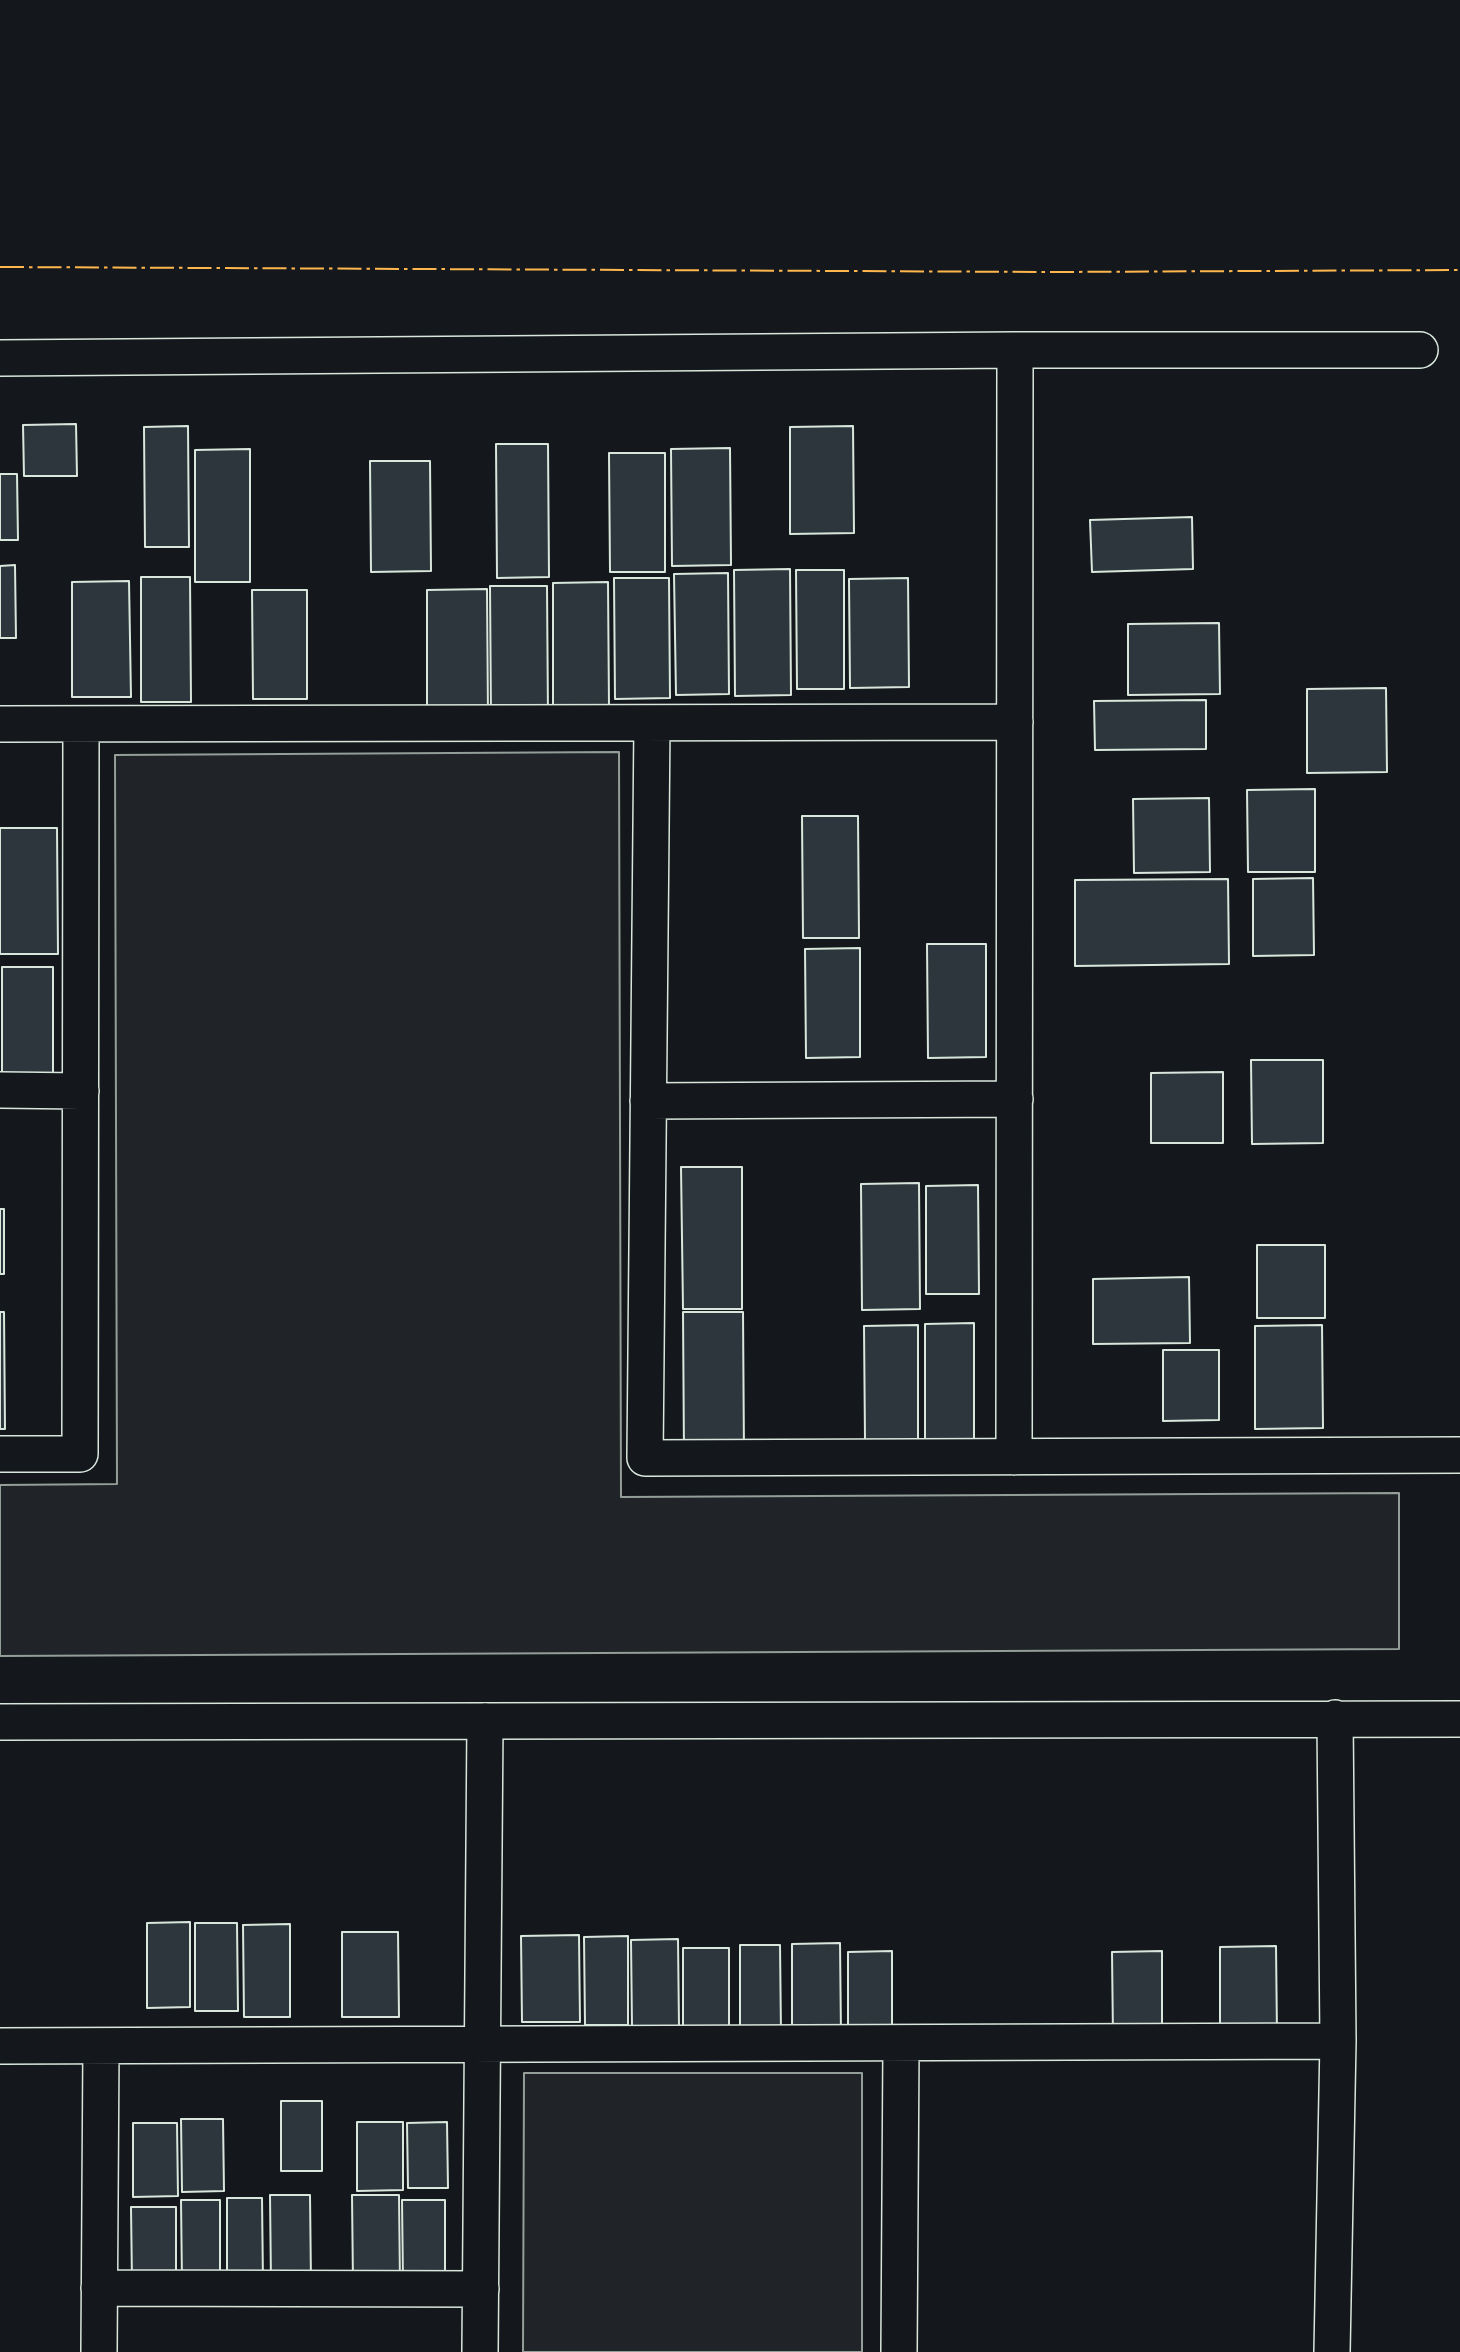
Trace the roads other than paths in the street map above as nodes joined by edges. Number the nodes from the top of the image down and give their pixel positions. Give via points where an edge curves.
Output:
1 (1015, 350) junction
2 (1420, 350) dead end
3 (0, 358) edge
4 (1015, 722) junction
5 (652, 723) junction
6 (0, 724) edge
7 (81, 724) junction
8 (0, 1090) edge
9 (81, 1091) junction
10 (1015, 1099) junction
11 (648, 1101) junction
12 (0, 1454) edge
13 (1460, 1455) edge
14 (1014, 1457) junction
15 (1335, 1718) junction
16 (1460, 1719) edge
17 (485, 1721) junction
18 (0, 1722) edge
19 (1338, 2041) junction
20 (901, 2045) junction
21 (0, 2046) edge
22 (101, 2046) junction
23 (482, 2046) junction
24 (99, 2288) junction
25 (481, 2289) junction
26 (99, 2352) edge
27 (480, 2352) edge
28 (899, 2352) edge
29 (1332, 2352) edge

1 - 2 street
1 - 3 street
1 - 4 street
4 - 5 street
4 - 10 street
5 - 7 street
5 - 11 street
6 - 7 street
7 - 9 street
8 - 9 street
9 - 12 street via 80,1454
10 - 11 street
10 - 14 street
11 - 14 street via 645,1458
13 - 14 street
15 - 16 street
15 - 17 street
15 - 19 street
17 - 18 street
17 - 23 street
19 - 20 street
19 - 29 street
20 - 23 street
20 - 28 street
21 - 22 street
22 - 23 street
22 - 24 street
23 - 25 street
24 - 25 street
24 - 26 street
25 - 27 street

